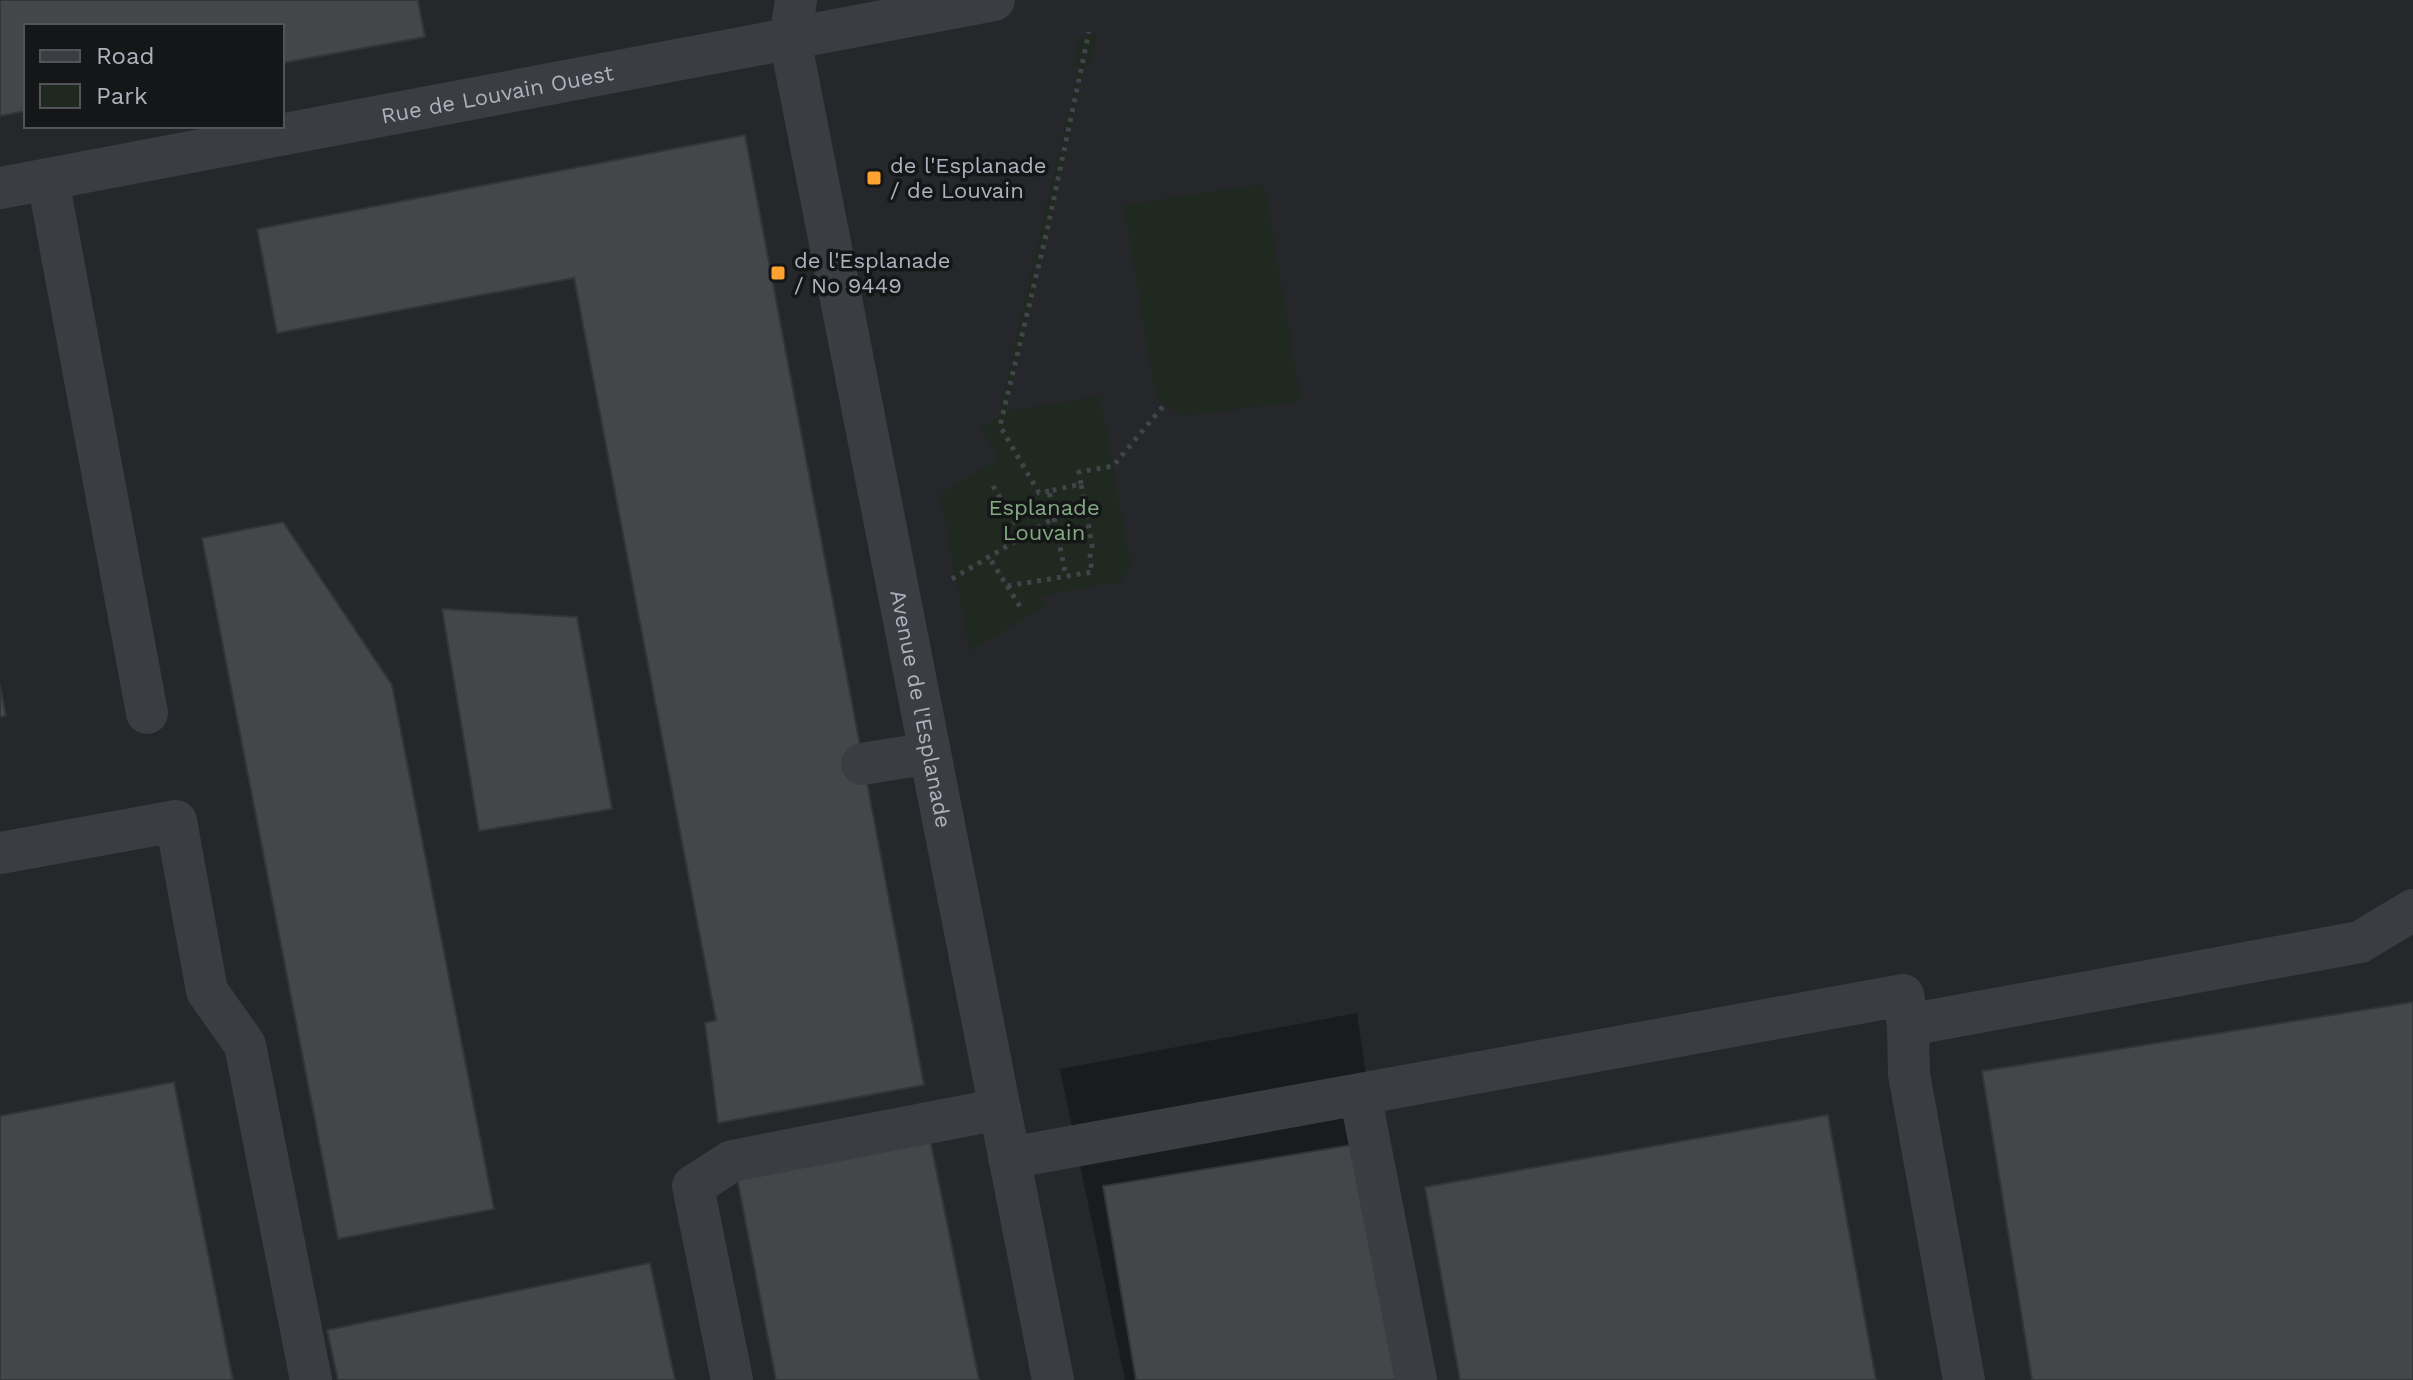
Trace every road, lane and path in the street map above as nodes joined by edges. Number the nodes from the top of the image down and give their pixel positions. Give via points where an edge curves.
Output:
1 (994, 0) edge
2 (935, 6) edge
3 (793, 20) edge
4 (1089, 32) dead end
5 (48, 180) junction
6 (0, 188) edge
7 (1165, 404) dead end
8 (1081, 484) junction
9 (993, 486) dead end
10 (1049, 491) junction
11 (1054, 518) junction
12 (1023, 536) junction
13 (989, 557) junction
14 (1066, 576) junction
15 (952, 579) dead end
16 (1007, 586) junction
17 (1021, 608) dead end
18 (147, 713) dead end
19 (928, 741) junction
20 (860, 752) dead end
21 (0, 853) edge
22 (2413, 910) edge
23 (1908, 1025) junction
24 (1360, 1094) junction
25 (1000, 1109) junction
26 (1009, 1158) junction
27 (311, 1380) edge
28 (732, 1380) edge
29 (1053, 1380) edge
30 (1416, 1380) edge
31 (1964, 1380) edge

1 - 2 street, Rue de Louvain Ouest
2 - 3 street, Rue de Louvain Ouest
3 - 5 street, Rue de Louvain Ouest
3 - 19 street, Avenue de l'Esplanade
4 - 10 path via 1000,426 1039,493
5 - 6 street, Rue de Louvain Ouest
5 - 18 street
7 - 8 path via 1113,466 1079,472
8 - 10 path
8 - 14 path via 1092,572
9 - 12 path
10 - 11 path
11 - 12 path
11 - 14 path
12 - 13 path
13 - 15 path
13 - 16 path
14 - 16 path
16 - 17 path
19 - 20 street
19 - 25 street, Avenue de l'Esplanade
21 - 27 street via 176,821 207,991 245,1045
22 - 23 street via 2360,942
23 - 24 street via 1903,995
23 - 31 street via 1909,1074
24 - 26 street
24 - 30 street
25 - 26 street, Avenue de l'Esplanade
25 - 28 street via 732,1161 693,1186
26 - 29 street, Avenue de l'Esplanade

